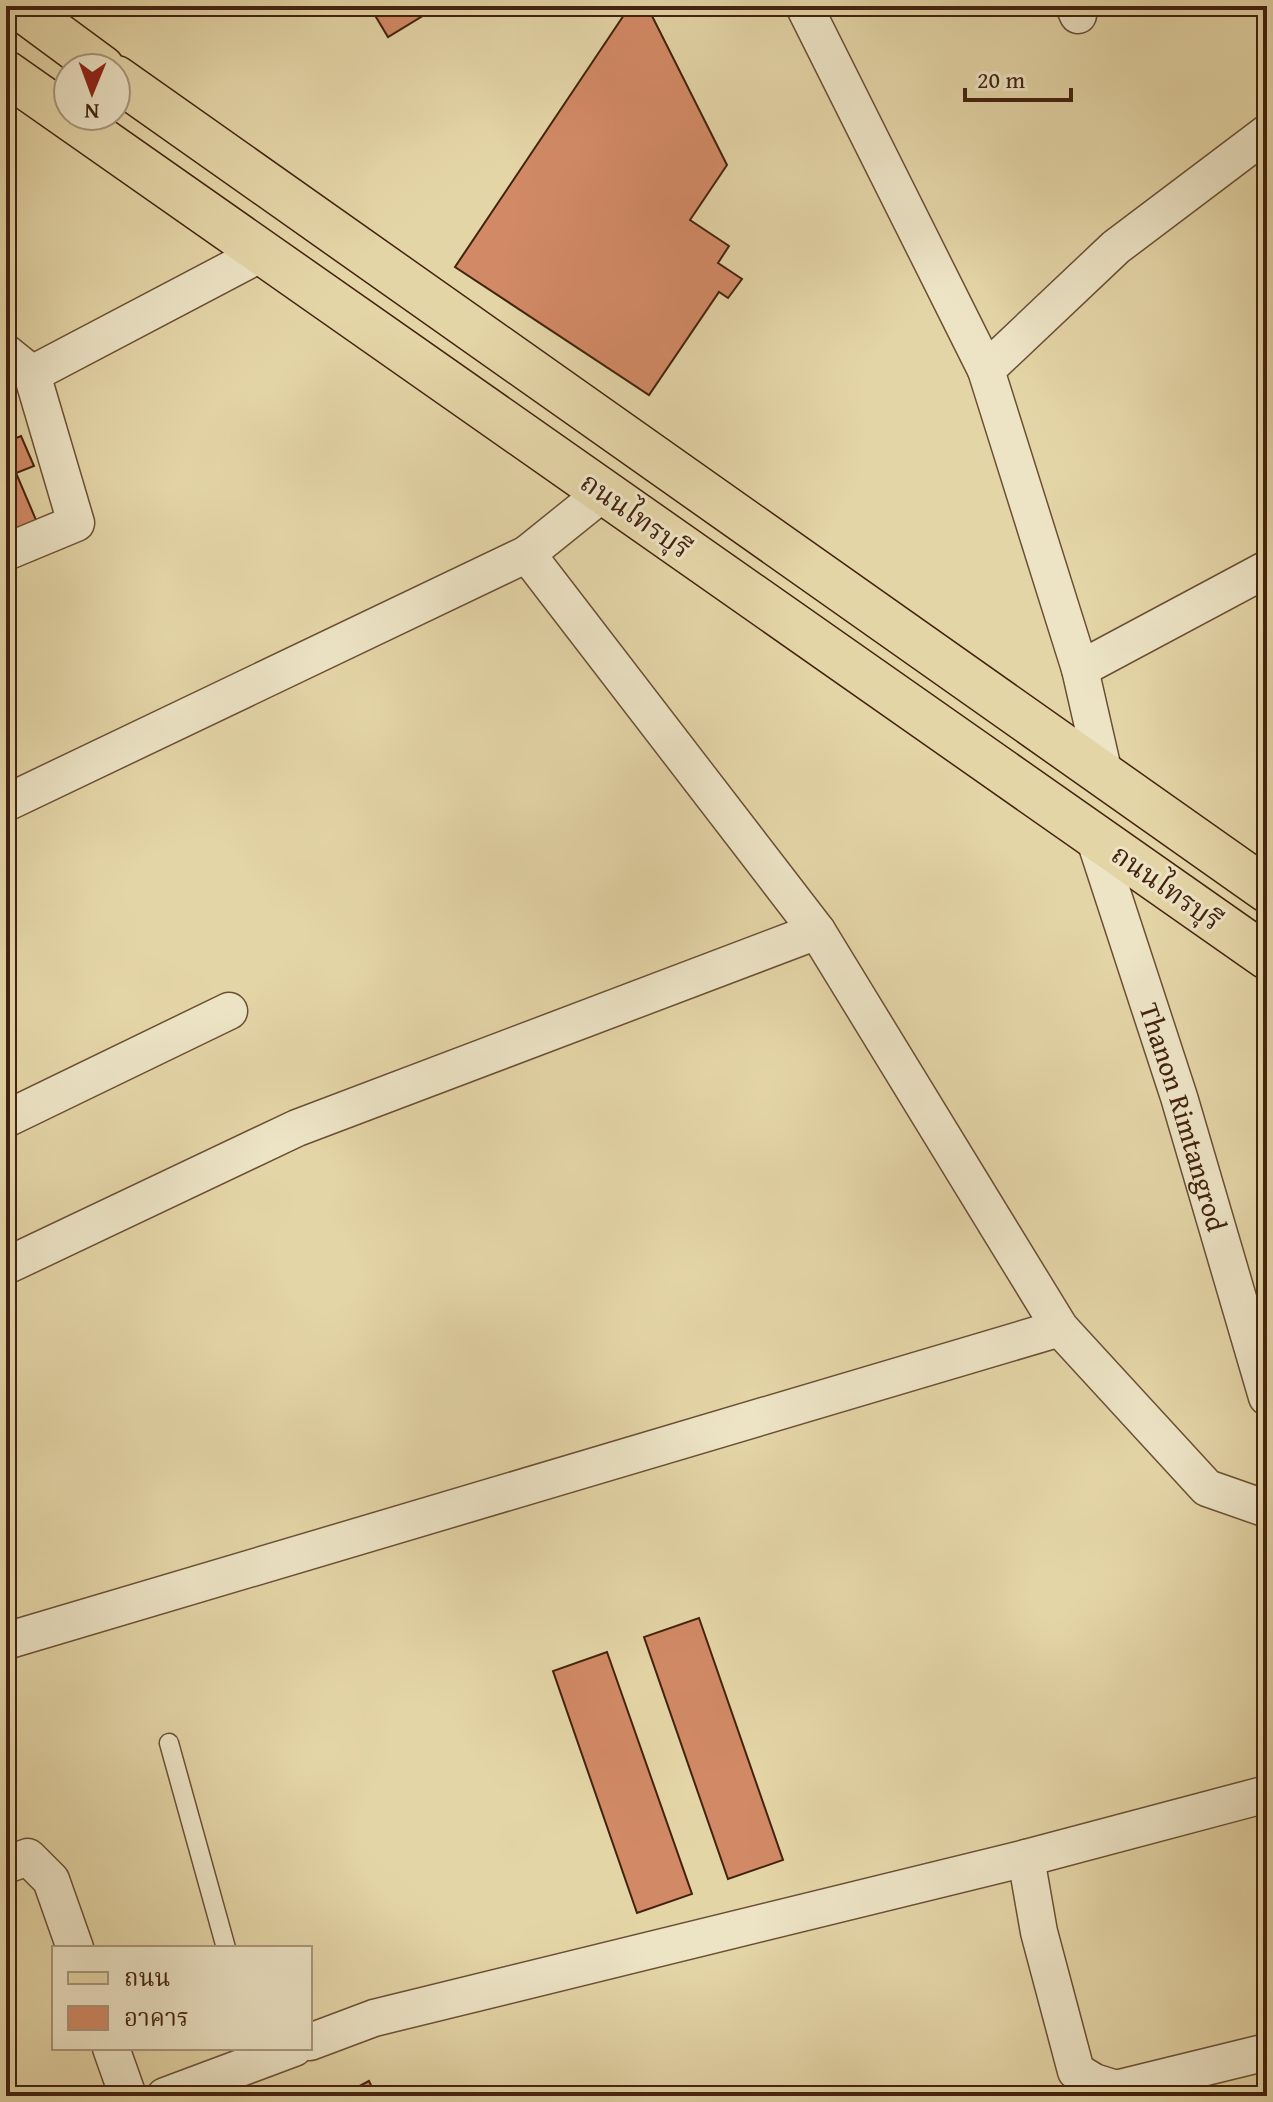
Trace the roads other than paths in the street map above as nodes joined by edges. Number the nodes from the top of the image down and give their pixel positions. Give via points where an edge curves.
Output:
1 (18, 6) edge
2 (804, 6) edge
3 (80, 52) edge
4 (6, 73) edge
5 (132, 89) edge
6 (1267, 133) edge
7 (262, 253) junction
8 (19, 364) edge
9 (986, 370) junction
10 (604, 492) junction
11 (6, 552) edge
12 (527, 554) junction
13 (1267, 569) edge
14 (1080, 669) junction
15 (1104, 774) junction
16 (6, 803) edge
17 (1094, 837) junction
18 (1267, 890) edge
19 (817, 931) junction
20 (1267, 957) edge
21 (229, 1011) dead end
22 (6, 1119) edge
23 (6, 1266) edge
24 (1060, 1328) junction
25 (1267, 1397) edge
26 (1267, 1509) edge
27 (6, 1641) edge
28 (169, 1743) dead end
29 (1267, 1794) edge
30 (1026, 1858) junction
31 (6, 1865) edge
32 (74, 1946) edge
33 (225, 1946) edge
34 (312, 2041) edge
35 (112, 2050) edge
36 (283, 2050) edge
37 (1267, 2052) edge
38 (255, 2055) edge
39 (128, 2096) edge
40 (165, 2096) edge

1 - 3 main road
2 - 9 street
4 - 7 main road, ถนนไทรบุรี
5 - 15 main road, ถนนไทรบุรี
6 - 9 street via 1116,247
7 - 8 street
7 - 10 main road, ถนนไทรบุรี
8 - 11 street via 76,523
9 - 14 street
10 - 12 street
10 - 17 main road, ถนนไทรบุรี
12 - 16 street
12 - 19 street
13 - 14 street
14 - 15 street
15 - 18 main road, ถนนไทรบุรี
17 - 20 main road, ถนนไทรบุรี
17 - 25 street, Thanon Rimtangrod via 1179,1097
19 - 23 street via 297,1128
19 - 24 street
21 - 22 street
24 - 26 street via 1207,1488
24 - 27 street
28 - 33 lane
29 - 30 street
30 - 34 street via 374,2018
30 - 37 street via 1039,1932 1076,2071 1116,2089
31 - 32 street via 28,1857 51,1880
35 - 39 street
36 - 38 street
38 - 40 street

